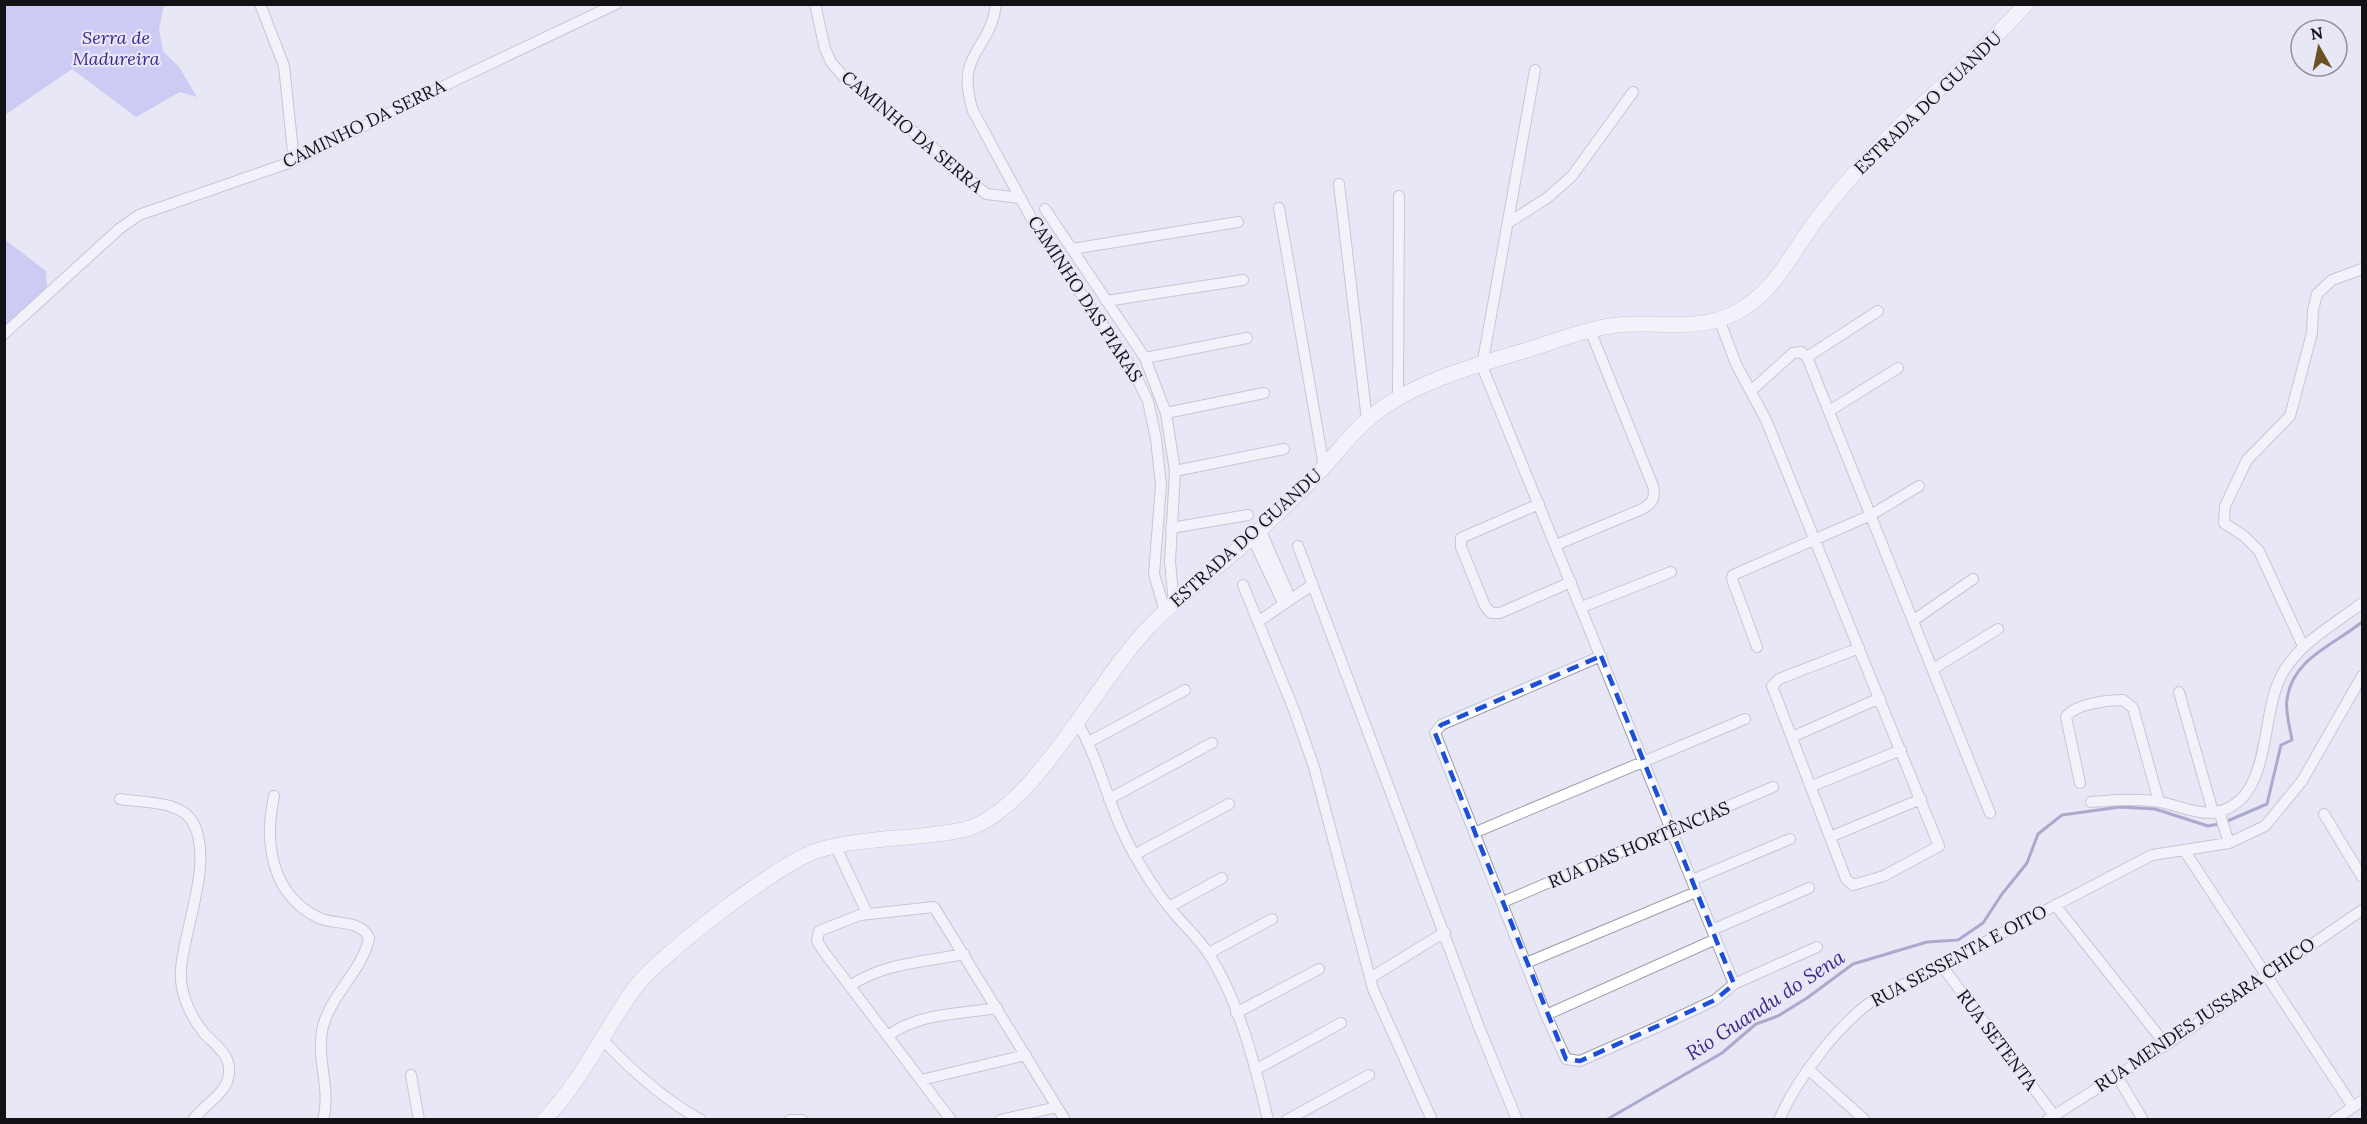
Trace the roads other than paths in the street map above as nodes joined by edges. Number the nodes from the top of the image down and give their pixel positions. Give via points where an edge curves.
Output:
1 (260, 4) edge
2 (616, 4) edge
3 (815, 4) edge
4 (996, 4) edge
5 (2026, 4) edge
6 (1535, 70) dead end
7 (1633, 92) dead end
8 (294, 161) junction
9 (1339, 184) dead end
10 (1399, 196) dead end
11 (1021, 198) junction
12 (1279, 208) dead end
13 (1045, 209) dead end
14 (1238, 222) dead end
15 (1508, 223) junction
16 (1072, 249) junction
17 (2362, 269) edge
18 (1243, 280) dead end
19 (1106, 301) junction
20 (1878, 311) dead end
21 (1719, 319) junction
22 (1590, 330) junction
23 (4, 334) edge
24 (1247, 338) dead end
25 (1807, 357) junction
26 (1145, 358) junction
27 (1482, 366) junction
28 (1898, 368) dead end
29 (1752, 390) junction
30 (1264, 393) dead end
31 (1398, 399) junction
32 (1829, 411) junction
33 (1166, 413) junction
34 (1366, 420) junction
35 (1284, 449) dead end
36 (1324, 467) junction
37 (1175, 471) junction
38 (1919, 486) dead end
39 (1539, 504) junction
40 (1248, 515) dead end
41 (1871, 515) junction
42 (1171, 528) junction
43 (1256, 533) junction
44 (1815, 538) junction
45 (1556, 545) junction
46 (1298, 546) dead end
47 (1671, 572) dead end
48 (1973, 579) dead end
49 (1571, 582) junction
50 (1243, 585) dead end
51 (1312, 585) junction
52 (1286, 601) junction
53 (2362, 603) edge
54 (1169, 608) junction
55 (1582, 608) junction
56 (1914, 620) junction
57 (1258, 621) junction
58 (1998, 630) dead end
59 (2303, 646) junction
60 (1757, 647) dead end
61 (1859, 648) junction
62 (1601, 656) junction
63 (1933, 669) junction
64 (2362, 676) edge
65 (1185, 690) dead end
66 (2179, 692) dead end
67 (1880, 698) junction
68 (1745, 719) dead end
69 (1076, 720) junction
70 (1792, 737) junction
71 (1089, 742) junction
72 (1212, 743) dead end
73 (1901, 750) junction
74 (1643, 760) junction
75 (2080, 783) dead end
76 (1812, 786) junction
77 (1773, 787) dead end
78 (274, 796) dead end
79 (120, 799) dead end
80 (1109, 799) junction
81 (1921, 799) junction
82 (2091, 802) dead end
83 (2159, 802) junction
84 (1229, 804) dead end
85 (1990, 813) dead end
86 (2218, 813) junction
87 (2324, 814) dead end
88 (1672, 831) junction
89 (1476, 832) junction
90 (1830, 837) junction
91 (1790, 839) dead end
92 (2228, 840) junction
93 (836, 847) junction
94 (2184, 850) junction
95 (1134, 855) junction
96 (2362, 877) edge
97 (1222, 878) dead end
98 (1692, 880) junction
99 (1809, 888) dead end
100 (1696, 891) junction
101 (1503, 902) junction
102 (2055, 905) junction
103 (1169, 907) junction
104 (2362, 910) edge
105 (867, 914) junction
106 (1272, 919) dead end
107 (1445, 932) junction
108 (1714, 935) junction
109 (1818, 947) dead end
110 (1209, 953) junction
111 (964, 954) junction
112 (1526, 963) junction
113 (1942, 966) junction
114 (1319, 969) dead end
115 (2266, 976) junction
116 (1370, 978) junction
117 (1734, 984) junction
118 (850, 986) junction
119 (997, 1008) junction
120 (1236, 1013) junction
121 (1546, 1015) junction
122 (1341, 1023) dead end
123 (888, 1036) junction
124 (603, 1040) junction
125 (2166, 1045) junction
126 (1026, 1055) junction
127 (1808, 1069) junction
128 (1255, 1070) junction
129 (411, 1075) dead end
130 (1369, 1075) dead end
131 (2117, 1076) junction
132 (921, 1080) junction
133 (2358, 1104) edge
134 (1057, 1107) junction
135 (2050, 1117) edge
136 (193, 1119) edge
137 (322, 1119) edge
138 (419, 1119) edge
139 (544, 1119) edge
140 (701, 1119) edge
141 (790, 1119) edge
142 (802, 1119) edge
143 (951, 1119) edge
144 (1000, 1119) edge
145 (1065, 1119) edge
146 (1269, 1119) edge
147 (1287, 1119) edge
148 (1432, 1119) edge
149 (1516, 1119) edge
150 (1779, 1119) edge
151 (1865, 1119) edge
152 (2144, 1119) edge
153 (2334, 1119) edge

1 - 8 street via 284,66
2 - 8 street, CAMINHO DA SERRA
3 - 11 street, CAMINHO DA SERRA via 825,49 843,76 986,194
4 - 11 street, CAMINHO DAS PIARAS via 992,24 967,68 965,80 973,111
5 - 21 street, ESTRADA DO GUANDU via 1979,54 1875,151 1814,223 1765,291 1735,313
6 - 15 street
7 - 15 street via 1572,176
8 - 23 street, CAMINHO DA SERRA via 140,215 119,229
9 - 34 street
10 - 31 street
11 - 54 street, CAMINHO DAS PIARAS via 1040,234 1132,368 1148,401 1161,485 1154,574
12 - 36 street
13 - 16 street
14 - 16 street
15 - 27 street
16 - 19 street
17 - 59 street via 2332,280 2317,294 2312,333 2290,416 2252,452 2238,474 2223,513 2229,528 2259,551
18 - 19 street
19 - 26 street
20 - 25 street
21 - 22 street, ESTRADA DO GUANDU
21 - 29 street via 1736,364
22 - 27 street, ESTRADA DO GUANDU
22 - 45 street via 1655,497 1640,510
24 - 26 street
25 - 29 street via 1801,352 1792,353
25 - 32 street
26 - 33 street
27 - 31 street, ESTRADA DO GUANDU
27 - 39 street
28 - 32 street
29 - 44 street
30 - 33 street
31 - 34 street, ESTRADA DO GUANDU
32 - 41 street
33 - 37 street
34 - 36 street, ESTRADA DO GUANDU
35 - 37 street
36 - 43 street, ESTRADA DO GUANDU
37 - 42 street
38 - 41 street
39 - 45 street
39 - 49 street via 1460,540 1485,606 1491,613 1500,613
40 - 42 street
41 - 44 street
41 - 56 street
42 - 54 street
43 - 52 street
43 - 54 street, ESTRADA DO GUANDU
44 - 60 street via 1732,576
44 - 61 street
45 - 49 street
46 - 51 street
47 - 55 street
48 - 56 street
49 - 55 street
50 - 57 street
51 - 52 street
51 - 107 street
52 - 57 street
53 - 59 street
54 - 69 street, ESTRADA DO GUANDU via 1125,655
55 - 62 street
56 - 63 street
57 - 116 street via 1314,767
58 - 63 street
59 - 86 street via 2272,694 2254,781 2238,801
61 - 67 street
61 - 70 street via 1773,683 1772,692
62 - 74 street
62 - 89 street via 1436,729 1436,738
63 - 85 street
64 - 92 street, RUA SESSENTA E OITO via 2302,781 2265,826
65 - 71 street
66 - 86 street
67 - 70 street
67 - 73 street
68 - 74 street
69 - 71 street
69 - 93 street, ESTRADA DO GUANDU via 1015,799 985,822 960,830
70 - 76 street
71 - 80 street
72 - 80 street
73 - 76 street
73 - 81 street
74 - 88 street
74 - 89 street
75 - 83 street via 2066,717 2079,708 2123,700 2133,708
76 - 90 street
77 - 88 street, RUA DAS HORTÊNCIAS
78 - 137 street via 270,841 282,886 295,903 320,919 350,924 366,932 369,938 323,1025
79 - 136 street via 178,808 191,819 199,837 197,886 181,970 182,989 192,1017 204,1034 218,1044 229,1071 227,1084
80 - 95 street
81 - 90 street
81 - 90 street via 1940,846 1884,876 1850,885
82 - 83 street
83 - 86 street
84 - 95 street
86 - 92 street
87 - 96 street
88 - 98 street
88 - 101 street, RUA DAS HORTÊNCIAS
89 - 101 street
91 - 98 street
92 - 94 street, RUA SESSENTA E OITO
93 - 105 street
93 - 124 street, ESTRADA DO GUANDU via 795,860 666,958 636,986
94 - 102 street, RUA SESSENTA E OITO via 2152,855
94 - 115 street
95 - 103 street
97 - 103 street
98 - 100 street
99 - 108 street
100 - 108 street
100 - 112 street
101 - 112 street
102 - 113 street, RUA SESSENTA E OITO
102 - 125 street
103 - 110 street
104 - 115 street, RUA MENDES JUSSARA CHICO
105 - 111 street via 931,906
105 - 118 street via 817,935 824,952
106 - 110 street
107 - 116 street
107 - 149 street
108 - 117 street
108 - 121 street
109 - 117 street
110 - 120 street
111 - 118 street via 885,968
111 - 119 street
112 - 121 street
113 - 127 street, RUA SESSENTA E OITO via 1865,1006
113 - 135 street, RUA SETENTA
114 - 120 street
115 - 125 street, RUA MENDES JUSSARA CHICO
115 - 133 street
116 - 148 street
117 - 121 street via 1715,1000 1580,1061 1566,1059
118 - 123 street
119 - 123 street via 920,1020
119 - 126 street
120 - 128 street
122 - 128 street
123 - 132 street
124 - 139 street, ESTRADA DO GUANDU via 558,1106
124 - 140 street via 632,1071
125 - 131 street, RUA MENDES JUSSARA CHICO
126 - 132 street
126 - 134 street
127 - 150 street, RUA SESSENTA E OITO
127 - 151 street
128 - 146 street
129 - 138 street
130 - 147 street
131 - 135 street, RUA MENDES JUSSARA CHICO
131 - 152 street
132 - 143 street
133 - 153 street
134 - 144 street
134 - 145 street
141 - 142 street

